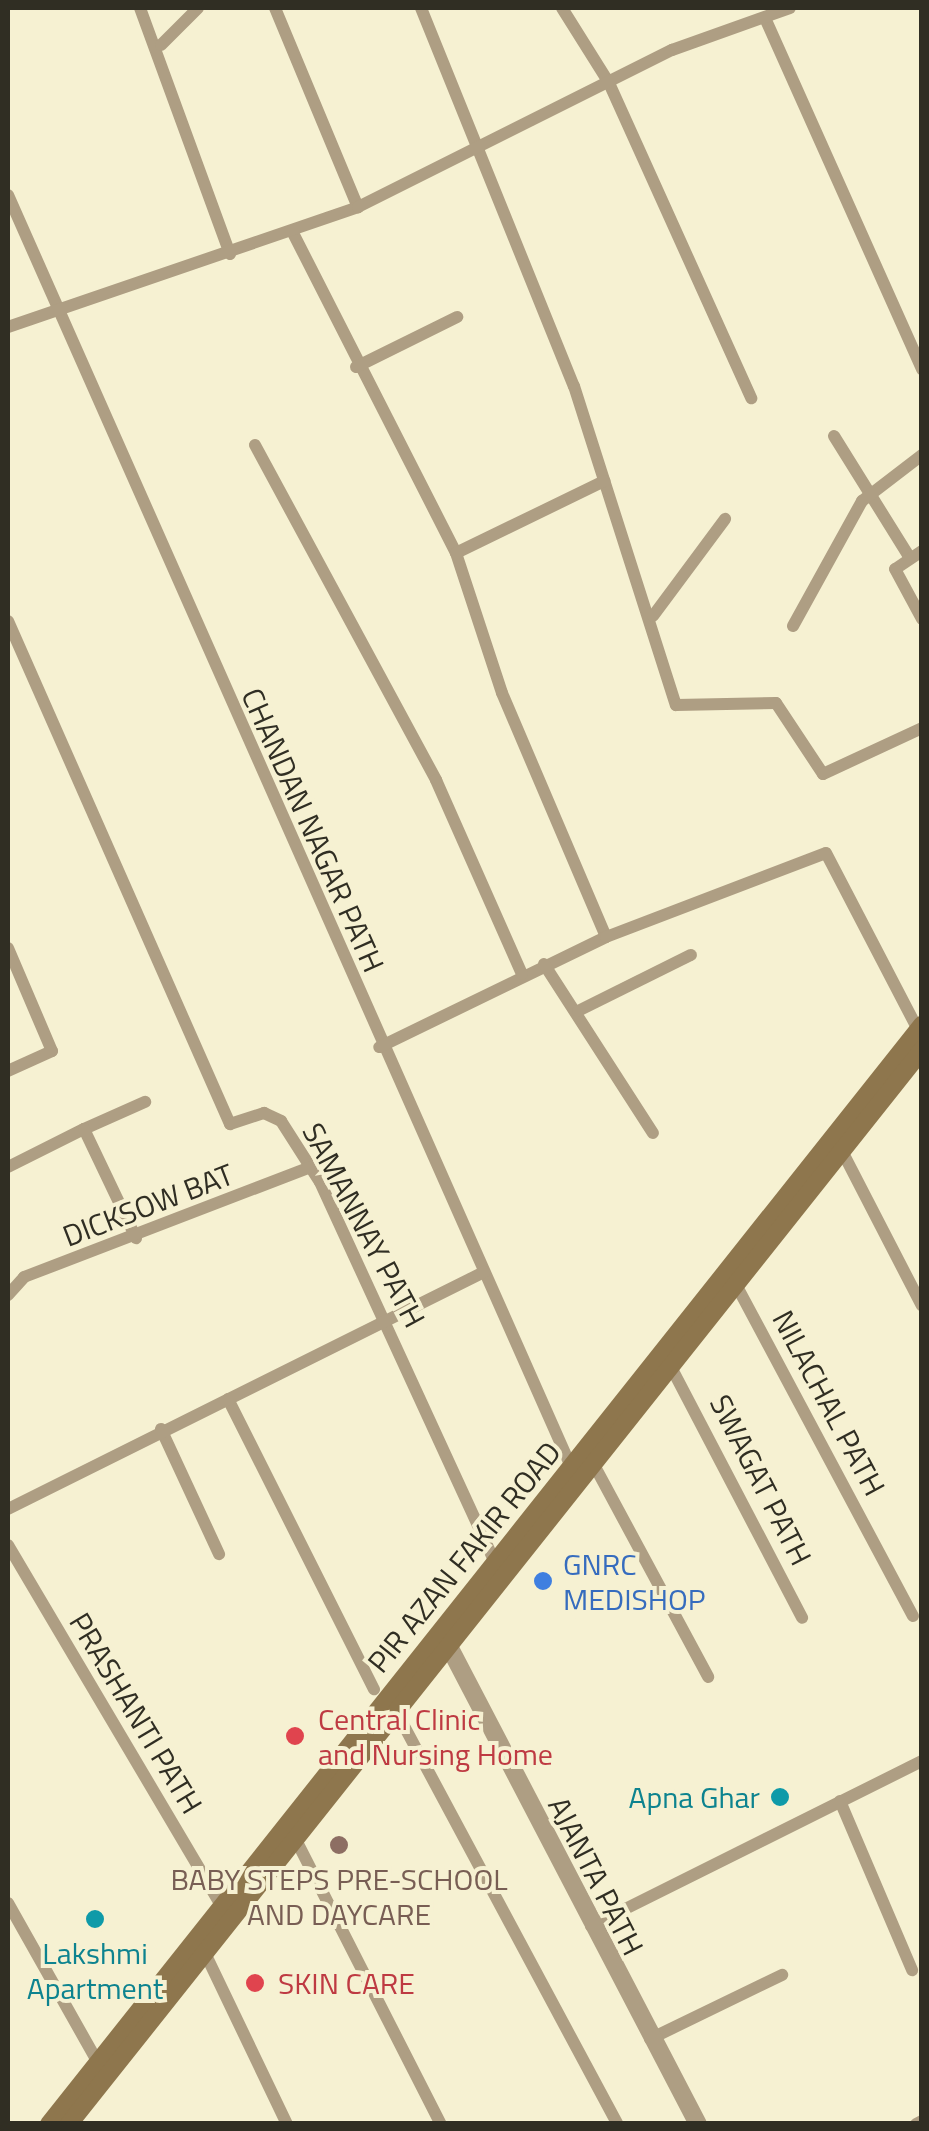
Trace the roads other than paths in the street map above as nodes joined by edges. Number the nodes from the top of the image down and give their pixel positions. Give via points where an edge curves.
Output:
1 (140, 8) edge
2 (198, 8) edge
3 (276, 8) edge
4 (421, 8) edge
5 (562, 8) edge
6 (790, 8) edge
7 (766, 18) junction
8 (161, 45) junction
9 (609, 84) junction
10 (480, 148) junction
11 (8, 195) edge
12 (358, 207) junction
13 (292, 230) junction
14 (230, 254) junction
15 (61, 314) junction
16 (457, 317) dead end
17 (8, 327) edge
18 (922, 341) edge
19 (908, 350) junction
20 (356, 367) junction
21 (922, 369) edge
22 (751, 398) dead end
23 (834, 436) dead end
24 (255, 445) dead end
25 (922, 456) edge
26 (604, 481) junction
27 (868, 496) junction
28 (724, 519) dead end
29 (456, 554) junction
30 (916, 554) edge
31 (654, 616) junction
32 (922, 620) edge
33 (8, 621) edge
34 (793, 626) dead end
35 (922, 728) edge
36 (606, 937) junction
37 (8, 948) edge
38 (691, 954) dead end
39 (544, 964) junction
40 (522, 974) junction
41 (578, 1011) junction
42 (920, 1028) edge
43 (378, 1047) junction
44 (922, 1050) edge
45 (8, 1071) edge
46 (145, 1102) dead end
47 (84, 1129) junction
48 (653, 1132) dead end
49 (836, 1146) junction
50 (310, 1166) junction
51 (8, 1167) edge
52 (136, 1238) junction
53 (484, 1272) junction
54 (731, 1276) junction
55 (8, 1296) edge
56 (922, 1306) edge
57 (390, 1323) junction
58 (671, 1366) junction
59 (228, 1399) junction
60 (161, 1429) junction
61 (593, 1464) junction
62 (575, 1475) junction
63 (9, 1503) edge
64 (8, 1545) edge
65 (219, 1554) dead end
66 (498, 1570) junction
67 (913, 1616) dead end
68 (802, 1618) dead end
69 (446, 1642) junction
70 (708, 1677) dead end
71 (374, 1688) dead end
72 (396, 1711) junction
73 (922, 1761) edge
74 (840, 1801) junction
75 (296, 1838) junction
76 (8, 1903) edge
77 (222, 1907) junction
78 (591, 1926) junction
79 (204, 1952) junction
80 (912, 1970) dead end
81 (782, 1976) dead end
82 (650, 2039) junction
83 (98, 2063) junction
84 (50, 2124) edge
85 (69, 2124) edge
86 (287, 2124) edge
87 (442, 2124) edge
88 (617, 2124) edge
89 (698, 2124) edge

1 - 8 street
2 - 8 street
3 - 12 street
4 - 10 street
5 - 9 street
6 - 7 street
7 - 9 street
7 - 19 street
8 - 14 street
9 - 10 street
9 - 22 street
10 - 12 street
10 - 26 street
11 - 15 street, CHANDAN NAGAR PATH
12 - 13 street
13 - 14 street
13 - 20 street
14 - 15 street
15 - 17 street
15 - 43 street, CHANDAN NAGAR PATH via 174,587 294,833
16 - 20 street
18 - 19 street
19 - 21 street
20 - 29 street
23 - 27 street
24 - 40 street via 436,780
25 - 27 street
26 - 29 street
26 - 31 street
27 - 30 street
27 - 34 street
28 - 31 street
29 - 36 street via 502,693
30 - 32 street via 895,568
31 - 35 street via 676,705 776,703 823,774
33 - 50 street, SAMANNAY PATH via 230,1124 264,1113 281,1121
36 - 39 street
36 - 42 street via 826,853
37 - 45 street via 52,1051
38 - 41 street
39 - 40 street
39 - 41 street
40 - 43 street
41 - 48 street
42 - 49 main road, PIR AZAN FAKIR ROAD
43 - 53 street, CHANDAN NAGAR PATH
44 - 49 main road, PIR AZAN FAKIR ROAD
46 - 47 street
47 - 51 street
47 - 52 street
49 - 54 main road, PIR AZAN FAKIR ROAD
49 - 56 street
50 - 52 street, DICKSOW BAT
50 - 57 street, SAMANNAY PATH
52 - 55 street, DICKSOW BAT via 24,1278
53 - 57 street
53 - 62 street, CHANDAN NAGAR PATH
54 - 58 main road, PIR AZAN FAKIR ROAD
54 - 62 main road, PIR AZAN FAKIR ROAD
54 - 67 street, NILACHAL PATH
57 - 59 street
57 - 66 street, SAMANNAY PATH
58 - 61 main road, PIR AZAN FAKIR ROAD
58 - 68 street, SWAGAT PATH
59 - 60 street
59 - 71 street
60 - 63 street
60 - 65 street
61 - 62 main road, PIR AZAN FAKIR ROAD
61 - 70 street
62 - 66 main road, PIR AZAN FAKIR ROAD
64 - 77 street, PRASHANTI PATH
66 - 69 main road, PIR AZAN FAKIR ROAD
69 - 72 main road, PIR AZAN FAKIR ROAD
69 - 77 main road, PIR AZAN FAKIR ROAD
69 - 78 street, AJANTA PATH
72 - 75 main road, PIR AZAN FAKIR ROAD
72 - 88 street
73 - 74 street
74 - 78 street
74 - 80 street
75 - 79 main road, PIR AZAN FAKIR ROAD
75 - 87 street
76 - 83 street
77 - 83 main road, PIR AZAN FAKIR ROAD
78 - 82 street, AJANTA PATH
79 - 85 main road, PIR AZAN FAKIR ROAD
79 - 86 street
81 - 82 street
82 - 89 street, AJANTA PATH
83 - 84 main road, PIR AZAN FAKIR ROAD

